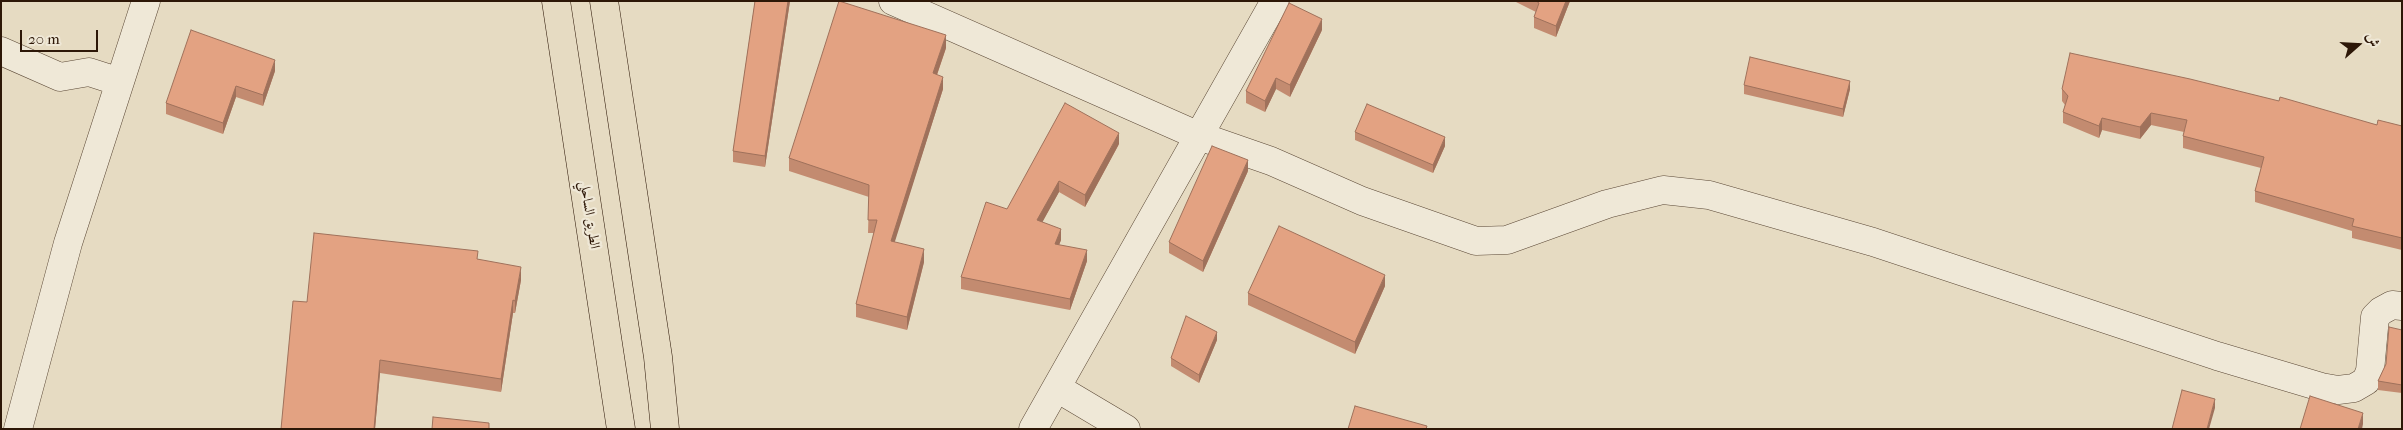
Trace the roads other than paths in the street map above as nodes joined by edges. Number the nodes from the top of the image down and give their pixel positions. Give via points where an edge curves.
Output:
1 (146, 1) edge
2 (556, 1) edge
3 (604, 1) edge
4 (893, 1) edge
5 (1275, 1) edge
6 (1, 51) edge
7 (120, 82) junction
8 (1200, 136) junction
9 (2402, 306) edge
10 (1057, 388) junction
11 (18, 429) edge
12 (620, 429) edge
13 (665, 429) edge
14 (1033, 429) edge
15 (1126, 429) edge

1 - 7 street
2 - 12 highway, الطريق الساحلي
3 - 13 highway via 658,357
4 - 8 street
5 - 8 street
6 - 7 street via 60,77 89,72
7 - 11 street via 68,243
8 - 9 street via 1272,161 1362,201 1476,241 1507,240 1607,204 1663,190 1709,195 1873,242 2217,356 2338,390 2354,388 2366,381 2370,371 2375,317 2392,305
8 - 10 street
10 - 14 street
10 - 15 street

